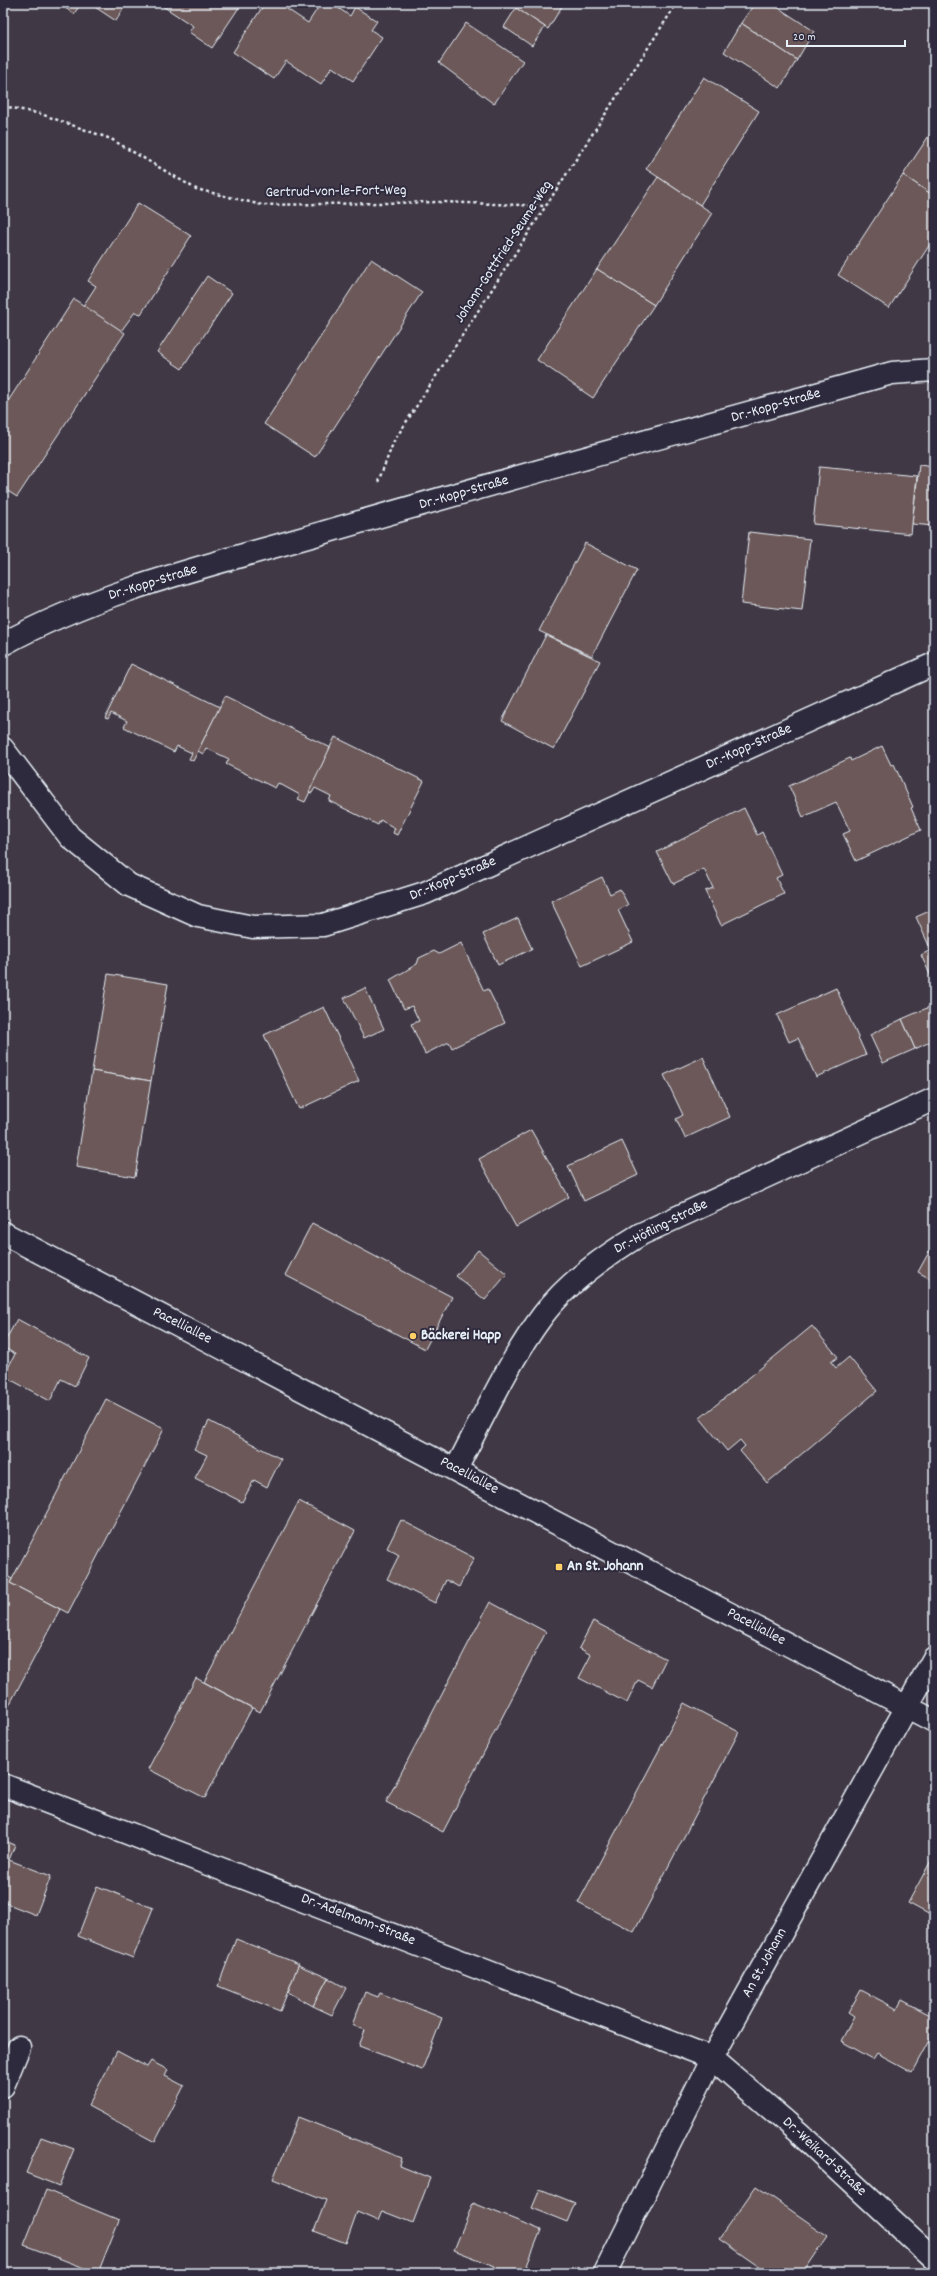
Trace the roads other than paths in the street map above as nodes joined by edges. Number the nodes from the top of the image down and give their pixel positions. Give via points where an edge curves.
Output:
1 (934, 370) edge
2 (3, 644) edge
3 (934, 664) edge
4 (3, 749) edge
5 (934, 1099) edge
6 (3, 1233) edge
7 (456, 1469) junction
8 (934, 1658) edge
9 (906, 1706) junction
10 (934, 1721) edge
11 (3, 1785) edge
12 (19, 2047) dead end
13 (712, 2058) junction
14 (3, 2086) edge
15 (934, 2259) edge
16 (605, 2273) edge

1 - 2 street, Dr.-Kopp-Straße via 892,373 364,520 114,594 38,624
3 - 4 street, Dr.-Kopp-Straße via 425,893 323,925 254,927 226,922 198,916 129,885 70,837
5 - 7 street, Dr.-Höfling-Straße via 641,1234 608,1254 578,1279 543,1315 515,1357
6 - 7 street, Pacelliallee
7 - 9 street, Pacelliallee
8 - 9 street, An St. Johann
9 - 10 street, Pacelliallee
9 - 13 street, An St. Johann
11 - 13 street, Dr.-Adelmann-Straße
12 - 14 street
13 - 15 street, Dr.-Weikard-Straße via 799,2133
13 - 16 street, An St. Johann

